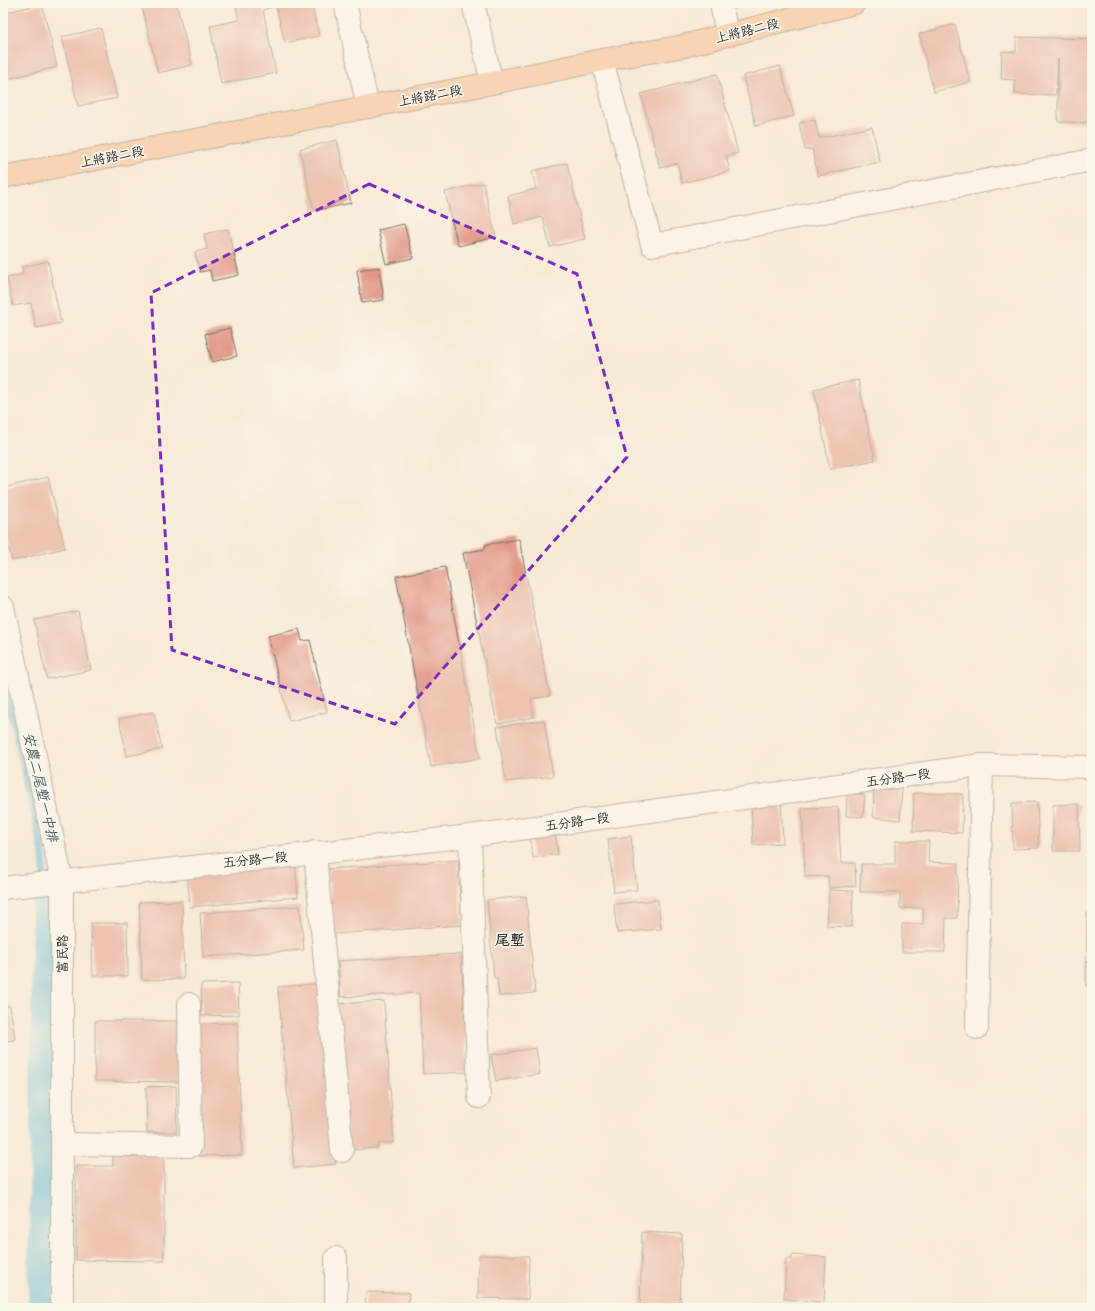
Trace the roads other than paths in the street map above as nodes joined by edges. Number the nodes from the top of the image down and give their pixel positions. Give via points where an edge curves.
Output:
1 (345, 3) edge
2 (473, 3) edge
3 (721, 3) edge
4 (854, 3) edge
5 (727, 35) junction
6 (602, 60) junction
7 (492, 83) junction
8 (368, 107) junction
9 (1092, 160) edge
10 (3, 177) edge
11 (3, 607) edge
12 (982, 765) junction
13 (1092, 767) edge
14 (470, 836) junction
15 (316, 852) junction
16 (62, 881) junction
17 (3, 888) edge
18 (189, 1004) dead end
19 (977, 1028) dead end
20 (479, 1097) dead end
21 (62, 1144) junction
22 (342, 1151) dead end
23 (336, 1258) dead end
24 (62, 1308) edge
25 (336, 1308) edge

1 - 8 street
2 - 7 street
3 - 5 street
4 - 5 main road, 上將路二段
5 - 6 main road, 上將路二段 via 679,47
6 - 7 main road, 上將路二段
6 - 9 street via 652,245
7 - 8 main road, 上將路二段
8 - 10 main road, 上將路二段
11 - 16 street, 富民路
12 - 13 street, 五分路一段
12 - 14 street, 五分路一段
12 - 19 street
14 - 15 street, 五分路一段
14 - 20 street
15 - 16 street, 五分路一段
15 - 22 street
16 - 17 street, 五分路一段
16 - 21 street, 富民路
18 - 21 street via 191,1146
21 - 24 street, 富民路
23 - 25 street

